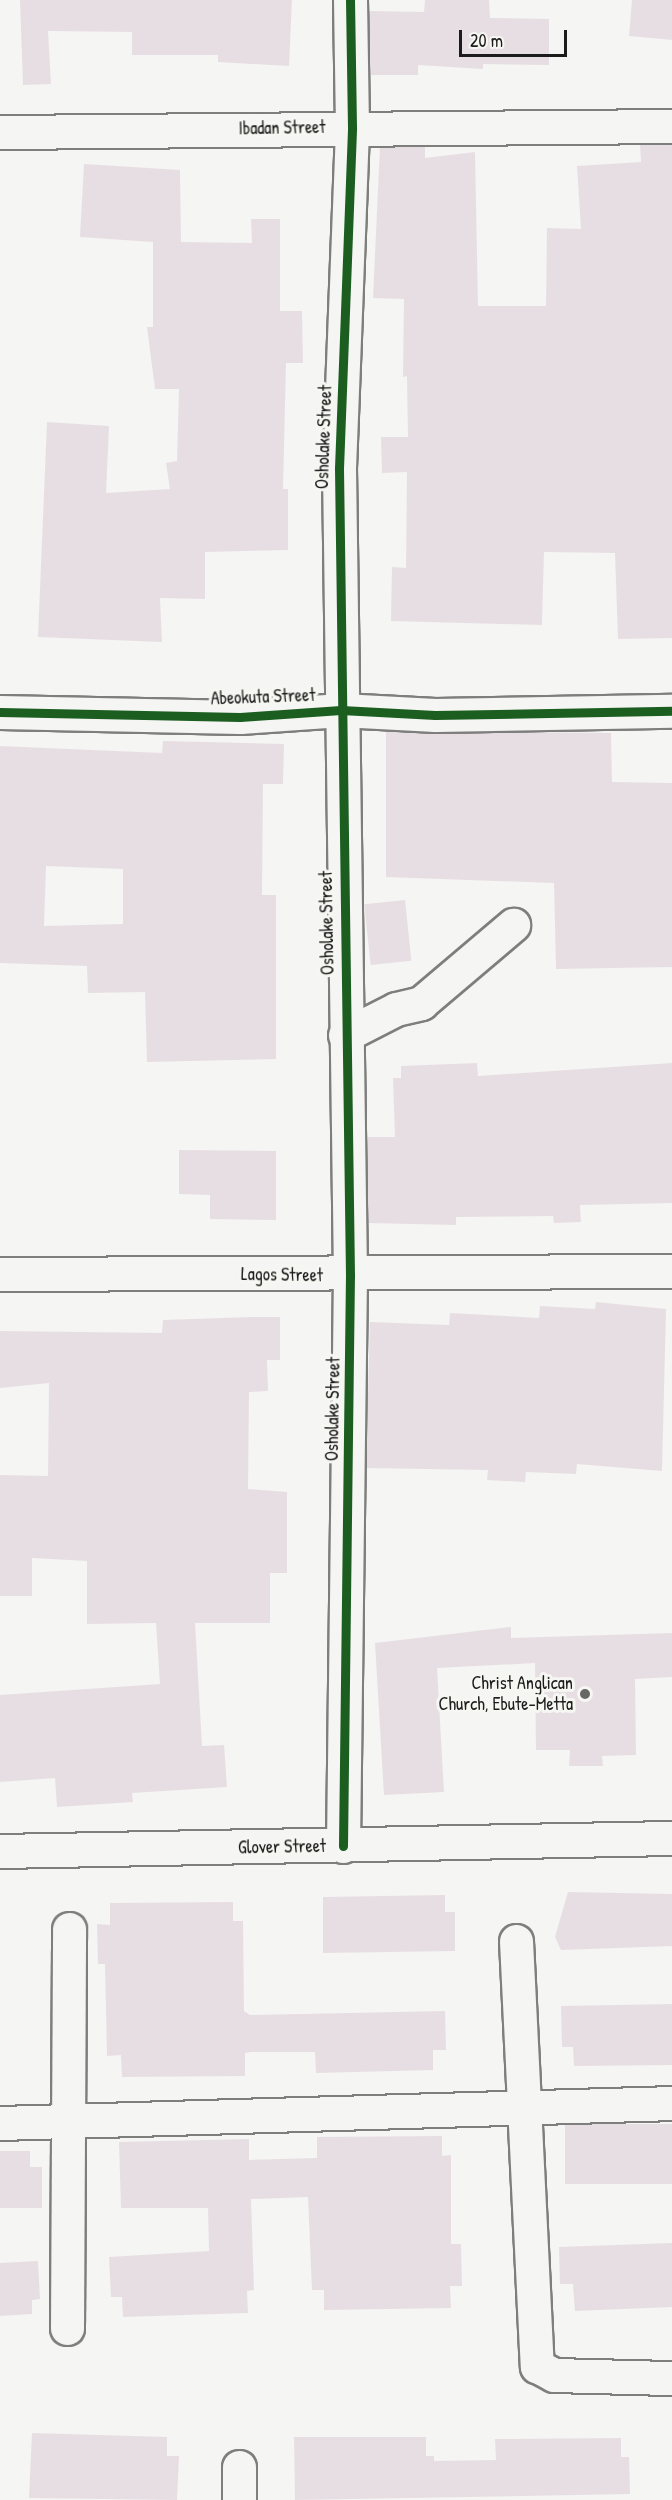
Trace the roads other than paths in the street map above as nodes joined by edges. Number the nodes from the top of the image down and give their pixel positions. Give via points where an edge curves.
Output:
1 (350, 0) edge
2 (672, 126) edge
3 (352, 127) junction
4 (0, 132) edge
5 (341, 710) junction
6 (672, 711) edge
7 (0, 712) edge
8 (513, 925) dead end
9 (345, 1035) junction
10 (672, 1272) edge
11 (0, 1274) edge
12 (350, 1276) junction
13 (672, 1838) edge
14 (343, 1846) junction
15 (0, 1851) edge
16 (69, 1929) dead end
17 (516, 1941) dead end
18 (672, 2103) edge
19 (525, 2106) junction
20 (0, 2124) edge
21 (69, 2124) junction
22 (67, 2328) dead end
23 (672, 2378) edge
24 (239, 2468) dead end
25 (239, 2500) edge

1 - 3 street, Osholake Street
2 - 3 street, Ibadan Street
3 - 4 street, Ibadan Street
3 - 5 street, Osholake Street via 339,468
5 - 6 street, Abeokuta Street via 435,715
5 - 7 street, Abeokuta Street via 240,717
5 - 9 street, Osholake Street
8 - 9 street via 421,1003 396,1009
9 - 12 street, Osholake Street
10 - 12 street, Lagos Street
11 - 12 street, Lagos Street
12 - 14 street, Osholake Street
13 - 14 street, Glover Street
14 - 15 street, Glover Street
16 - 21 street
17 - 19 street
18 - 19 street
19 - 21 street
19 - 23 street via 537,2366 554,2375
20 - 21 street
21 - 22 street
24 - 25 street

